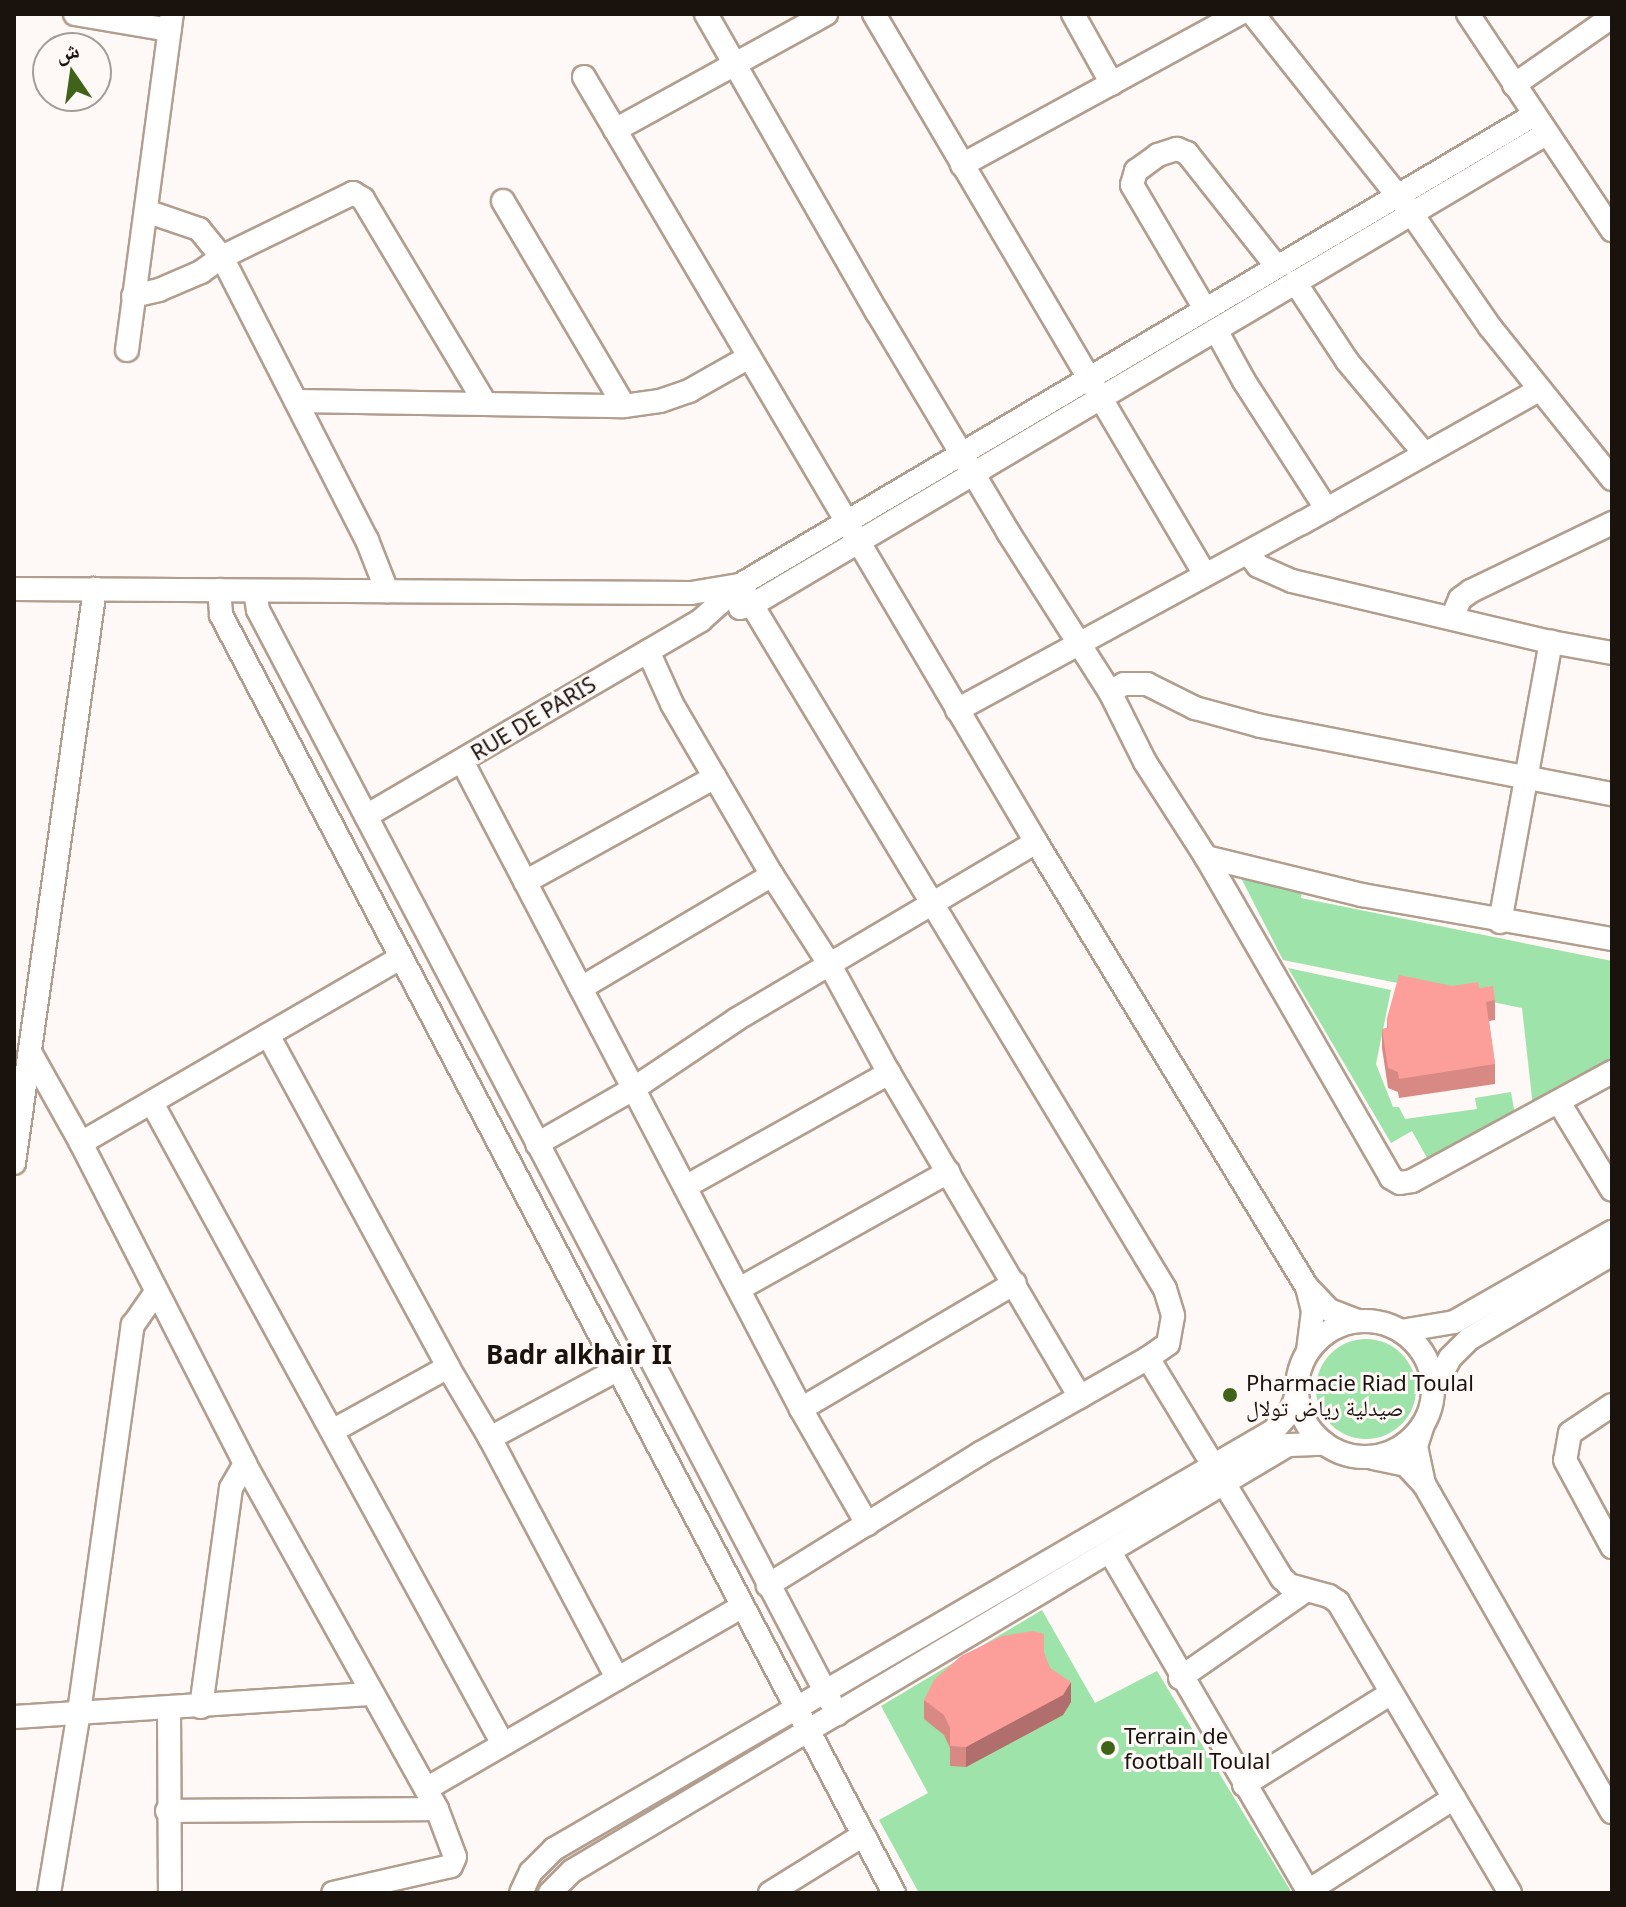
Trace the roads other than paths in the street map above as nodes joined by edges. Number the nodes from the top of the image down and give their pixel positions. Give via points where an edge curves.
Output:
1 (75, 14) edge
2 (706, 14) edge
3 (826, 14) edge
4 (874, 14) edge
5 (1073, 14) edge
6 (1239, 14) edge
7 (1253, 14) edge
8 (1468, 14) edge
9 (1612, 17) edge
10 (171, 22) edge
11 (736, 63) junction
12 (584, 77) dead end
13 (1112, 84) junction
14 (1514, 85) junction
15 (1534, 115) junction
16 (615, 130) junction
17 (1546, 134) junction
18 (962, 165) junction
19 (1396, 196) junction
20 (503, 201) dead end
21 (146, 211) junction
22 (1412, 214) junction
23 (1612, 230) edge
24 (222, 257) junction
25 (1277, 267) junction
26 (1295, 282) junction
27 (133, 296) junction
28 (1205, 309) junction
29 (1216, 330) junction
30 (127, 350) dead end
31 (749, 357) junction
32 (1088, 379) junction
33 (1539, 390) junction
34 (1100, 399) junction
35 (296, 401) junction
36 (485, 403) junction
37 (624, 406) junction
38 (1423, 452) junction
39 (962, 454) junction
40 (974, 473) junction
41 (1612, 479) edge
42 (1327, 510) junction
43 (847, 521) junction
44 (1612, 523) edge
45 (859, 541) junction
46 (1248, 553) junction
47 (1204, 573) junction
48 (740, 585) junction
49 (14, 589) edge
50 (95, 589) junction
51 (219, 590) junction
52 (255, 591) junction
53 (387, 591) junction
54 (752, 605) junction
55 (1452, 618) junction
56 (701, 620) junction
57 (1078, 642) junction
58 (1551, 642) junction
59 (648, 651) junction
60 (1612, 653) edge
61 (1110, 692) junction
62 (957, 710) junction
63 (462, 761) junction
64 (715, 777) junction
65 (1526, 778) junction
66 (1612, 794) edge
67 (366, 816) junction
68 (1036, 842) junction
69 (1206, 857) junction
70 (772, 875) junction
71 (525, 882) junction
72 (932, 904) junction
73 (1500, 922) junction
74 (1612, 939) edge
75 (400, 958) junction
76 (830, 965) junction
77 (581, 988) junction
78 (268, 1035) junction
79 (30, 1052) junction
80 (1612, 1072) edge
81 (889, 1073) junction
82 (633, 1089) junction
83 (152, 1103) junction
84 (1560, 1104) junction
85 (81, 1143) junction
86 (537, 1144) junction
87 (14, 1163) edge
88 (948, 1172) junction
89 (685, 1187) junction
90 (1612, 1190) edge
91 (1612, 1232) edge
92 (1612, 1254) edge
93 (1015, 1283) junction
94 (1307, 1287) junction
95 (739, 1289) junction
96 (156, 1292) junction
97 (1357, 1321) junction
98 (1401, 1331) junction
99 (1308, 1351) junction
100 (1148, 1358) junction
101 (448, 1367) junction
102 (617, 1370) junction
103 (1433, 1389) junction
104 (1297, 1394) junction
105 (1080, 1397) junction
106 (1612, 1405) edge
107 (801, 1409) junction
108 (1424, 1424) junction
109 (334, 1430) junction
110 (490, 1438) junction
111 (1324, 1444) junction
112 (1368, 1457) junction
113 (245, 1464) junction
114 (1221, 1473) junction
115 (1424, 1484) junction
116 (867, 1524) junction
117 (1612, 1547) edge
118 (1110, 1552) junction
119 (768, 1585) junction
120 (1305, 1591) junction
121 (741, 1607) junction
122 (617, 1678) junction
123 (1180, 1678) junction
124 (825, 1691) junction
125 (1391, 1693) junction
126 (370, 1694) junction
127 (201, 1707) junction
128 (169, 1709) junction
129 (795, 1709) junction
130 (79, 1712) junction
131 (837, 1714) junction
132 (14, 1717) edge
133 (807, 1732) junction
134 (503, 1744) junction
135 (1244, 1785) junction
136 (1454, 1798) junction
137 (431, 1799) junction
138 (167, 1811) junction
139 (1612, 1812) edge
140 (863, 1835) junction
141 (1308, 1892) edge
142 (49, 1893) edge
143 (170, 1893) edge
144 (333, 1893) edge
145 (521, 1893) edge
146 (550, 1893) edge
147 (770, 1893) edge
148 (894, 1893) edge
149 (1510, 1893) edge

1 - 10 street
2 - 11 street
3 - 11 street
4 - 18 street
5 - 13 street
6 - 13 street
7 - 19 street
8 - 14 street
9 - 14 street
10 - 21 street
11 - 16 street
11 - 39 street
12 - 16 street
13 - 18 street
14 - 15 street
15 - 17 street
15 - 19 street
16 - 31 street
17 - 22 street
17 - 23 street
18 - 32 street
19 - 22 street
19 - 25 street
20 - 37 street
21 - 24 street via 199,229
21 - 27 street
22 - 26 street
22 - 33 street
24 - 27 street via 183,281
24 - 35 street
24 - 36 street via 353,193 363,199
25 - 28 street
25 - 28 street via 1193,159 1177,149 1158,155 1136,171 1132,185
26 - 29 street
26 - 38 street via 1347,361
27 - 30 street
28 - 32 street
29 - 34 street
29 - 42 street
31 - 37 street via 689,391
31 - 43 street
32 - 34 street
32 - 39 street
33 - 38 street
33 - 41 street
34 - 40 street
34 - 47 street
35 - 36 street
35 - 53 street
36 - 37 street
38 - 42 street
39 - 40 street
39 - 43 street
40 - 45 street
40 - 57 street
42 - 46 street
43 - 45 street
43 - 48 street
44 - 55 street via 1471,591 1460,599
45 - 54 street
45 - 62 street
46 - 47 street
46 - 55 street via 1258,566 1292,581
47 - 57 street
48 - 53 street via 691,593
48 - 54 street
48 - 56 street
49 - 50 street
50 - 51 street
50 - 79 street
51 - 52 street
51 - 75 street via 221,615
52 - 53 street
52 - 67 street via 258,610
54 - 56 street
54 - 72 street
55 - 58 street
56 - 59 street, RUE DE PARIS
57 - 61 street
57 - 62 street
58 - 60 street
58 - 65 street
59 - 63 street, RUE DE PARIS
59 - 64 street
61 - 65 street via 1124,684 1147,684 1217,716
61 - 69 street via 1145,762
62 - 68 street
63 - 67 street, RUE DE PARIS
63 - 71 street
64 - 70 street
64 - 71 street
65 - 66 street
65 - 73 street
67 - 86 street
68 - 72 street
68 - 94 street
69 - 73 street
69 - 84 street via 1391,1178 1412,1181
70 - 76 street
70 - 77 street
71 - 77 street
72 - 76 street
72 - 100 street via 1170,1300 1168,1344
73 - 74 street
75 - 78 street
75 - 102 street
76 - 81 street
76 - 82 street
77 - 82 street
78 - 83 street
78 - 101 street
79 - 85 street
79 - 87 street
80 - 84 street
81 - 88 street
81 - 89 street
82 - 86 street
82 - 89 street
83 - 85 street
83 - 109 street
84 - 90 street
85 - 96 street
86 - 119 street
88 - 93 street
88 - 95 street
89 - 95 street
91 - 98 street via 1454,1322
92 - 103 street via 1469,1339 1450,1358
93 - 105 street
93 - 107 street
94 - 97 street via 1329,1310
94 - 99 street via 1313,1311
95 - 107 street
96 - 113 street
96 - 130 street via 133,1325
97 - 98 street
97 - 99 street via 1338,1326
98 - 103 street via 1425,1356
99 - 104 street
100 - 105 street
100 - 114 street
101 - 109 street
101 - 110 street
102 - 110 street
102 - 121 street
103 - 108 street
104 - 111 street via 1305,1422
104 - 114 street via 1291,1411 1273,1431
105 - 116 street
106 - 117 street via 1570,1433 1565,1460
107 - 116 street
108 - 112 street via 1400,1447
108 - 115 street via 1416,1446
109 - 134 street
110 - 122 street
111 - 112 street
111 - 114 street via 1288,1445
112 - 115 street via 1406,1465
113 - 126 street
113 - 127 street via 231,1488
114 - 118 street
114 - 120 street via 1282,1578
114 - 124 street
115 - 139 street
116 - 119 street
118 - 123 street
118 - 131 street
119 - 124 street
120 - 123 street
120 - 125 street via 1338,1602
121 - 122 street
121 - 129 street
122 - 134 street
123 - 135 street
124 - 129 street
124 - 131 street
125 - 135 street
125 - 136 street
126 - 127 street
126 - 137 street
127 - 128 street
128 - 130 street
128 - 138 street
129 - 133 street
129 - 145 street via 554,1849 531,1872
130 - 132 street
130 - 142 street
131 - 133 street
133 - 140 street
133 - 146 street via 572,1871
134 - 137 street
135 - 141 street
136 - 141 street
136 - 149 street
137 - 138 street
137 - 144 street via 455,1857 451,1866
138 - 143 street
140 - 147 street
140 - 148 street

